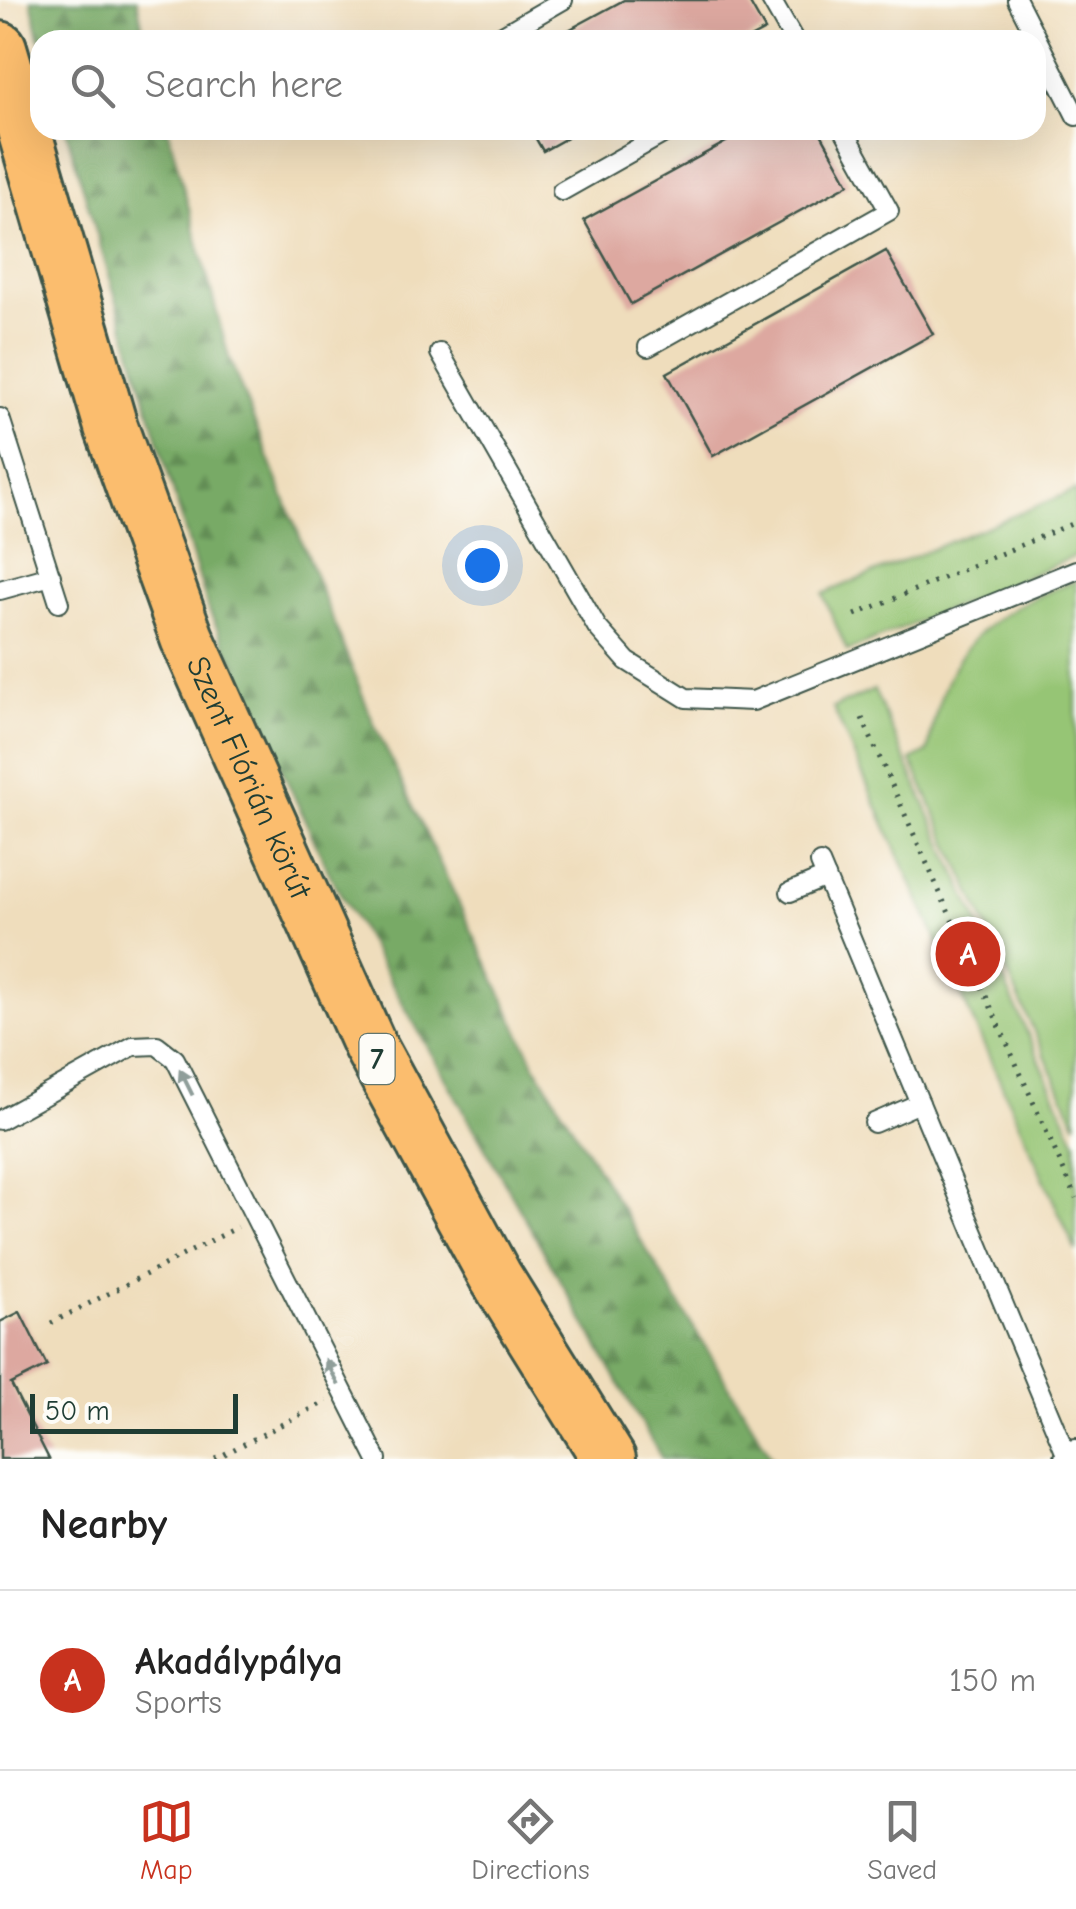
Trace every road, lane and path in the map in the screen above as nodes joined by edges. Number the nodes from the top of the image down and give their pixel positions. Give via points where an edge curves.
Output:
1 (563, 0) edge
2 (772, 0) edge
3 (1017, 0) edge
4 (511, 30) edge
5 (788, 30) edge
6 (1032, 30) edge
7 (0, 48) edge
8 (1046, 57) edge
9 (1076, 116) edge
10 (652, 140) edge
11 (850, 140) edge
12 (562, 191) dead end
13 (648, 347) dead end
14 (440, 353) dead end
15 (0, 418) edge
16 (1076, 522) edge
17 (1076, 570) edge
18 (51, 576) junction
19 (0, 590) edge
20 (59, 603) dead end
21 (855, 615) dead end
22 (862, 718) dead end
23 (790, 892) dead end
24 (920, 1104) junction
25 (0, 1120) edge
26 (874, 1122) dead end
27 (1076, 1198) edge
28 (254, 1218) junction
29 (51, 1323) dead end
30 (342, 1393) junction
31 (1072, 1458) edge
32 (215, 1459) edge
33 (377, 1459) edge
34 (608, 1459) edge

1 - 4 lane
2 - 5 lane
3 - 6 lane
7 - 34 main road, Szent Flórián körút / 7 via 111,427 187,638 370,1046 496,1276
8 - 9 lane
10 - 12 lane
11 - 13 lane via 889,210
14 - 17 lane via 597,627 627,661 686,698 753,702
15 - 18 lane
16 - 21 path
18 - 19 lane
18 - 20 lane
22 - 27 path
23 - 24 lane via 823,870
24 - 26 lane
24 - 31 lane
28 -> 25 lane via 175,1059 157,1045 134,1046
28 - 29 path
30 -> 28 lane
30 - 32 path
30 - 33 lane

